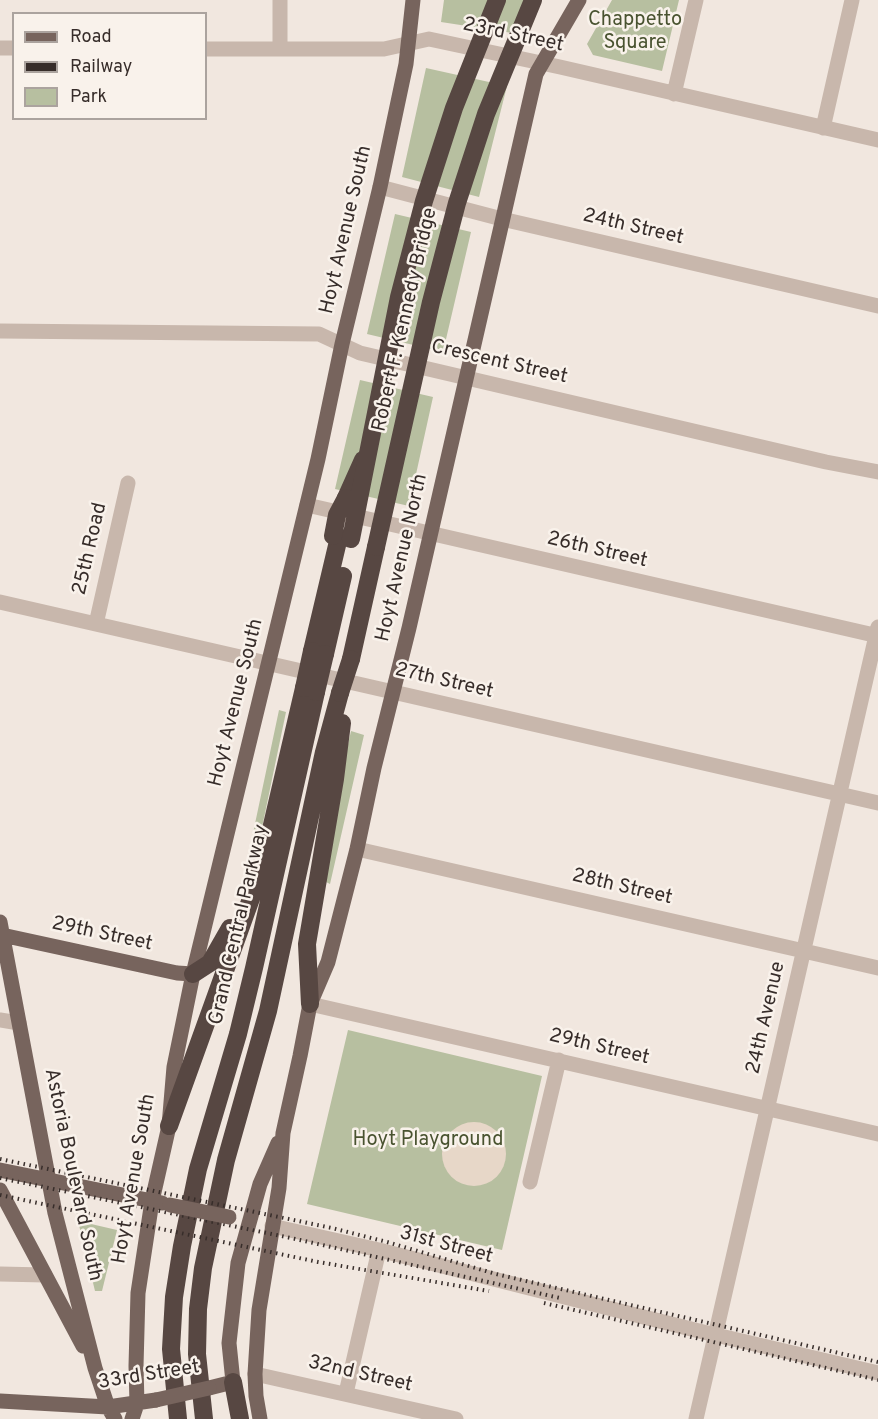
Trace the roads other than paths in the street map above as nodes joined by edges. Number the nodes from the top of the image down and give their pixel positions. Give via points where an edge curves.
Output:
1 (280, 0) edge
2 (413, 0) edge
3 (497, 0) edge
4 (533, 0) edge
5 (579, 0) edge
6 (696, 0) edge
7 (852, 0) edge
8 (408, 44) junction
9 (207, 49) edge
10 (280, 49) junction
11 (541, 63) junction
12 (674, 94) junction
13 (823, 128) junction
14 (878, 140) edge
15 (380, 187) junction
16 (502, 219) junction
17 (878, 306) edge
18 (0, 331) edge
19 (342, 344) junction
20 (466, 377) junction
21 (371, 442) junction
22 (878, 472) edge
23 (128, 483) dead end
24 (307, 505) junction
25 (430, 534) junction
26 (341, 538) junction
27 (0, 602) edge
28 (96, 624) junction
29 (877, 633) edge
30 (268, 663) junction
31 (305, 689) junction
32 (393, 692) junction
33 (343, 694) junction
34 (840, 794) junction
35 (878, 803) edge
36 (357, 849) junction
37 (1, 928) edge
38 (804, 951) junction
39 (878, 968) edge
40 (193, 974) junction
41 (310, 1004) junction
42 (0, 1020) edge
43 (19, 1023) junction
44 (559, 1060) junction
45 (768, 1109) junction
46 (169, 1126) junction
47 (282, 1132) junction
48 (878, 1134) edge
49 (0, 1170) edge
50 (50, 1180) junction
51 (530, 1182) dead end
52 (0, 1190) edge
53 (152, 1201) junction
54 (249, 1221) junction
55 (272, 1226) junction
56 (379, 1250) junction
57 (0, 1274) edge
58 (45, 1275) junction
59 (716, 1335) junction
60 (95, 1368) junction
61 (878, 1373) edge
62 (255, 1374) junction
63 (233, 1382) junction
64 (346, 1393) junction
65 (0, 1401) edge
66 (137, 1404) junction
67 (112, 1413) edge
68 (132, 1419) edge
69 (178, 1419) edge
70 (204, 1419) edge
71 (240, 1419) edge
72 (260, 1419) edge
73 (456, 1419) edge
74 (696, 1419) edge

1 - 10 street
2 - 8 main road, Hoyt Avenue South
3 - 21 highway, Robert F. Kennedy Bridge, bridge via 454,108 424,201 399,297
4 - 33 highway, Robert F. Kennedy Bridge, bridge via 486,114 457,203
5 - 11 main road, Hoyt Avenue North
6 - 12 street
7 - 13 street
8 - 10 street, 23rd Street via 384,49
8 - 11 street, 23rd Street via 429,39
8 - 15 main road, Hoyt Avenue South
9 - 10 street, 23rd Street
11 - 12 street, 23rd Street
11 - 16 main road, Hoyt Avenue North
12 - 13 street, 23rd Street
13 - 14 street, 23rd Street
15 - 16 street, 24th Street
15 - 19 main road, Hoyt Avenue South
16 - 17 street, 24th Street
16 - 20 main road, Hoyt Avenue North
18 - 19 street, Crescent Street via 319,334
19 - 20 street, Crescent Street via 360,353
19 - 24 main road, Hoyt Avenue South
20 - 22 street, Crescent Street
20 - 25 main road, Hoyt Avenue North
21 - 26 highway, Grand Central Parkway, bridge
21 - 26 highway, bridge via 337,515
23 - 28 street, 25th Road
24 - 25 street, 26th Street
24 - 30 main road, Hoyt Avenue South
25 - 29 street, 26th Street
25 - 32 main road, Hoyt Avenue North
26 - 31 highway, Grand Central Parkway, bridge
27 - 28 street, 27th Street
28 - 30 street, 27th Street
29 - 34 street, 24th Avenue
30 - 32 street, 27th Street
30 - 40 main road, Hoyt Avenue South
31 - 40 highway via 236,916 216,955
31 - 46 highway via 253,893
31 - 69 highway, Grand Central Parkway via 254,968 205,1140 182,1246 171,1349
32 - 34 street, 27th Street
32 - 36 main road, Hoyt Avenue North
33 - 41 highway via 335,779 307,944
33 - 70 highway via 324,752 268,1011 225,1160 206,1252 197,1330
34 - 35 street, 27th Street
34 - 38 street, 24th Avenue
36 - 38 street, 28th Street
36 - 41 main road, Hoyt Avenue North via 328,962
37 - 40 main road, 29th Street
37 - 43 main road, Astoria Boulevard South
38 - 39 street, 28th Street
38 - 45 street, 24th Avenue
40 - 46 main road, Hoyt Avenue South via 174,1067
41 - 44 street, 29th Street
41 - 47 main road, Hoyt Avenue North
42 - 43 street
43 - 50 main road, Astoria Boulevard South
44 - 45 street, 29th Street
44 - 51 street
45 - 48 street, 29th Street
45 - 59 street, 24th Avenue
46 - 53 main road, Hoyt Avenue South
47 - 54 main road, Hoyt Avenue North
47 - 55 main road, Hoyt Avenue North
49 - 50 main road, 31st Street
50 - 53 main road, 31st Street
50 - 60 main road, Astoria Boulevard South
52 - 58 main road
53 - 54 main road, 31st Street, bridge
53 - 66 main road, Hoyt Avenue South via 137,1307
54 - 55 main road, 31st Street
54 - 63 main road, Hoyt Avenue North via 230,1315
55 - 56 street, 31st Street
55 - 62 main road, Hoyt Avenue North via 256,1331
56 - 59 street, 31st Street
56 - 64 street
57 - 58 street
58 - 60 main road
59 - 61 street, 31st Street
59 - 74 street, 24th Avenue
60 - 67 main road, Astoria Boulevard South
62 - 64 street, 32nd Street
62 - 72 main road, Hoyt Avenue North
63 - 66 main road, 33rd Street, bridge
63 - 71 highway
64 - 73 street, 32nd Street
65 - 67 main road, 33rd Street
66 - 67 main road, 33rd Street
66 - 68 main road, Hoyt Avenue South

